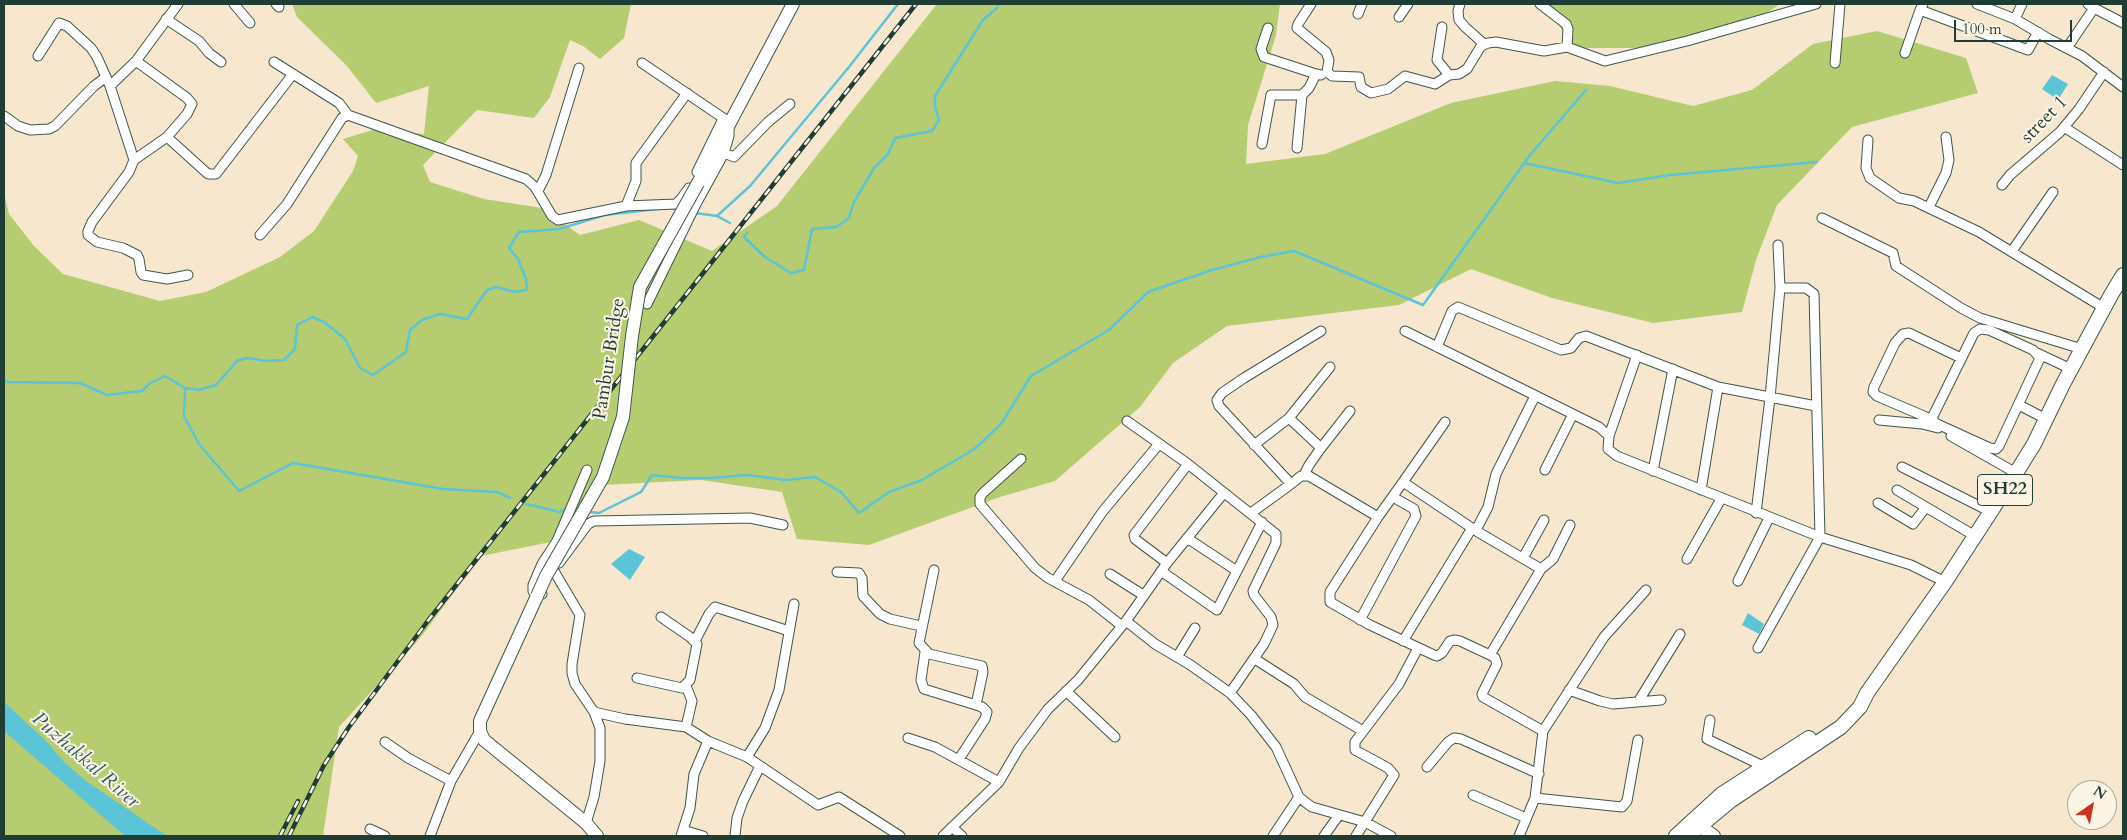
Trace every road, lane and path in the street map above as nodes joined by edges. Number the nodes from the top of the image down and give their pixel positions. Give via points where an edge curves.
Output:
1 (178, 4) edge
2 (234, 4) edge
3 (1311, 4) edge
4 (1362, 4) edge
5 (1408, 4) edge
6 (1460, 4) edge
7 (1540, 4) edge
8 (1816, 4) edge
9 (1840, 4) edge
10 (1977, 4) edge
11 (2022, 4) edge
12 (789, 5) edge
13 (2091, 6) edge
14 (1921, 7) edge
15 (1358, 14) dead end
16 (1399, 17) dead end
17 (166, 19) junction
18 (2015, 19) junction
19 (250, 23) dead end
20 (2123, 23) edge
21 (1442, 27) dead end
22 (1268, 28) dead end
23 (2038, 32) junction
24 (1484, 44) junction
25 (1566, 47) junction
26 (2067, 48) junction
27 (1905, 53) dead end
28 (38, 56) dead end
29 (136, 61) junction
30 (220, 62) dead end
31 (274, 62) dead end
32 (642, 63) dead end
33 (1835, 63) dead end
34 (579, 68) dead end
35 (2104, 72) junction
36 (293, 74) junction
37 (1316, 74) junction
38 (1329, 75) junction
39 (1449, 75) junction
40 (106, 77) junction
41 (110, 86) junction
42 (2123, 86) edge
43 (687, 93) junction
44 (1302, 95) junction
45 (790, 104) dead end
46 (348, 115) junction
47 (4, 116) edge
48 (726, 120) junction
49 (2064, 127) junction
50 (167, 137) junction
51 (1946, 137) dead end
52 (1868, 140) dead end
53 (1262, 144) dead end
54 (1297, 148) dead end
55 (724, 153) junction
56 (134, 160) junction
57 (2123, 165) edge
58 (2002, 185) dead end
59 (538, 191) junction
60 (2053, 192) dead end
61 (626, 206) junction
62 (1929, 207) junction
63 (1822, 218) dead end
64 (260, 235) dead end
65 (1778, 245) dead end
66 (2012, 251) junction
67 (188, 275) dead end
68 (2123, 275) edge
69 (1780, 288) junction
70 (647, 304) dead end
71 (2104, 308) junction
72 (1321, 331) dead end
73 (1405, 331) dead end
74 (1437, 347) junction
75 (2082, 349) junction
76 (2037, 353) junction
77 (1638, 355) junction
78 (1961, 358) junction
79 (1330, 368) dead end
80 (1673, 369) junction
81 (2071, 370) junction
82 (1718, 388) junction
83 (1535, 396) junction
84 (1770, 398) junction
85 (2019, 405) junction
86 (1816, 406) junction
87 (1350, 411) dead end
88 (1573, 414) junction
89 (1288, 418) junction
90 (2046, 418) junction
91 (1879, 420) dead end
92 (1933, 420) junction
93 (1128, 421) dead end
94 (1445, 422) dead end
95 (1609, 436) junction
96 (1159, 444) junction
97 (1254, 445) junction
98 (1321, 448) junction
99 (1021, 459) dead end
100 (1188, 464) junction
101 (1902, 467) dead end
102 (586, 470) dead end
103 (1545, 470) dead end
104 (1653, 471) junction
105 (2016, 473) junction
106 (1304, 475) junction
107 (1403, 482) junction
108 (1291, 484) junction
109 (1701, 490) junction
110 (1897, 490) dead end
111 (1223, 494) junction
112 (1393, 497) junction
113 (1721, 499) junction
114 (1878, 503) dead end
115 (1926, 507) junction
116 (1991, 512) junction
117 (1251, 513) junction
118 (1756, 513) junction
119 (1378, 518) junction
120 (1769, 518) junction
121 (1544, 520) dead end
122 (1262, 522) junction
123 (783, 524) dead end
124 (1570, 525) dead end
125 (1474, 529) junction
126 (1975, 536) junction
127 (1820, 537) junction
128 (1187, 538) junction
129 (1523, 558) junction
130 (1686, 559) dead end
131 (1167, 563) junction
132 (1541, 569) junction
133 (934, 570) dead end
134 (1237, 570) junction
135 (554, 571) junction
136 (1161, 571) junction
137 (836, 572) dead end
138 (1110, 574) dead end
139 (1738, 581) dead end
140 (1055, 582) junction
141 (1945, 582) junction
142 (1646, 590) dead end
143 (537, 596) junction
144 (1143, 596) junction
145 (794, 604) dead end
146 (661, 617) dead end
147 (1360, 620) junction
148 (1124, 623) junction
149 (921, 626) junction
150 (1195, 628) dead end
151 (789, 630) junction
152 (1680, 634) dead end
153 (1402, 640) junction
154 (695, 641) junction
155 (1418, 648) junction
156 (1758, 648) dead end
157 (925, 652) junction
158 (1490, 655) junction
159 (1177, 657) junction
160 (1255, 659) junction
161 (637, 678) dead end
162 (686, 686) junction
163 (1569, 690) junction
164 (1066, 691) junction
165 (1230, 693) junction
166 (1867, 693) junction
167 (1661, 700) dead end
168 (1638, 702) junction
169 (976, 705) junction
170 (594, 712) junction
171 (1710, 720) dead end
172 (686, 727) junction
173 (480, 731) junction
174 (1543, 731) junction
175 (1363, 732) junction
176 (1115, 737) dead end
177 (908, 738) dead end
178 (1638, 740) dead end
179 (708, 741) junction
180 (385, 742) dead end
181 (748, 757) junction
182 (959, 759) junction
183 (760, 766) junction
184 (1763, 766) junction
185 (1427, 768) dead end
186 (1539, 774) junction
187 (451, 781) junction
188 (999, 782) junction
189 (1473, 795) dead end
190 (1299, 797) junction
191 (1535, 798) junction
192 (1339, 815) junction
193 (1526, 818) junction
194 (1365, 822) junction
195 (586, 823) junction
196 (1696, 823) junction
197 (952, 827) junction
198 (370, 829) dead end
199 (682, 833) edge
200 (384, 836) edge
201 (430, 836) edge
202 (597, 836) edge
203 (703, 836) edge
204 (735, 836) edge
205 (900, 836) edge
206 (943, 836) edge
207 (962, 836) edge
208 (1273, 836) edge
209 (1324, 836) edge
210 (1356, 836) edge
211 (1391, 836) edge
212 (1519, 836) edge
213 (1676, 836) edge
214 (1688, 836) edge
215 (1714, 836) edge

1 - 17 street
2 - 19 street
3 - 38 street via 1297,28 1326,52
4 - 15 street
5 - 16 street
6 - 24 street via 1458,11 1462,24
7 - 25 street via 1567,26
8 - 25 street via 1616,60 1605,61
9 - 33 street
10 - 18 street
11 - 18 street
12 - 48 main road, Pambur Bridge via 749,88
13 - 20 street
13 - 26 street
14 - 23 street via 2028,50
14 - 27 street
17 - 29 street
17 - 30 street via 199,41
18 - 23 street
21 - 39 street via 1436,60
22 - 37 street via 1261,49 1264,57
23 - 26 street
24 - 25 street via 1496,42 1544,51
24 - 39 street via 1463,73
26 - 35 street
28 - 40 street via 58,24 62,23 90,48
29 - 41 street
29 - 50 street via 192,104
31 - 36 street
32 - 43 street
34 - 59 street via 546,175
35 - 42 street
35 - 49 street, street 1
36 - 46 street via 338,103
36 - 50 street via 216,174 208,174
37 - 38 street
37 - 44 street
38 - 39 street via 1359,77 1361,87 1371,92 1388,89 1405,76 1435,84
40 - 41 street
40 - 47 street via 49,129 30,130
41 - 56 street
43 - 48 street
43 - 61 street via 636,163 636,181
44 - 53 street via 1271,95
44 - 54 street
45 - 55 street via 734,156
46 - 59 street via 514,173
46 - 64 street via 342,118 287,204
48 - 55 street via 729,136
48 - 61 street via 679,202
48 - 143 main road, Pambur Bridge, bridge via 698,183 640,287 623,417 603,477
49 - 57 street
49 - 58 street, street 1
50 - 56 street
51 - 62 street via 1949,160
52 - 62 street via 1866,168 1870,178 1899,198
55 - 70 street
56 - 67 street via 129,172 92,222 88,235 97,242 137,255 143,275 167,279
59 - 61 street via 548,211 558,220
60 - 66 street
62 - 66 street
63 - 75 street via 1893,253 1896,266 1980,318
65 - 69 street
66 - 71 street
68 - 71 main road, SH22
69 - 84 street
69 - 86 street via 1806,288 1814,294
71 - 75 main road, SH22
72 - 97 street via 1244,378 1217,400
73 - 74 street
74 - 77 street via 1452,311 1458,307 1561,350 1571,348 1579,338 1586,336
74 - 83 street
75 - 81 main road, SH22
76 - 78 street via 1989,330 1980,329 1974,333
76 - 81 street
76 - 85 street via 2039,362
77 - 80 street
77 - 95 street
78 - 92 street
78 - 92 street via 1909,333 1903,334 1874,387 1873,392 1877,396
79 - 89 street
80 - 82 street
80 - 104 street
81 - 90 main road, SH22
82 - 84 street
82 - 109 street
83 - 88 street
83 - 125 street via 1496,474 1488,507
84 - 86 street
84 - 118 street
85 - 90 street
85 - 92 street via 1996,449
86 - 127 street
87 - 98 street
88 - 95 street
88 - 103 street
89 - 97 street
89 - 98 street
90 - 105 main road, SH22
91 - 105 street via 1935,427
93 - 96 street
94 - 107 street
95 - 104 street via 1610,452
96 - 100 street
96 - 140 street via 1103,511
97 - 108 street
98 - 106 street
99 - 140 street via 983,493 980,504 1035,568
100 - 111 street
100 - 131 street via 1134,535 1135,540
101 - 116 street
102 - 143 street via 557,540 533,585
104 - 109 street
105 - 116 main road, SH22
106 - 108 street
106 - 119 street
107 - 112 street
107 - 125 street
108 - 117 street
109 - 113 street
110 - 115 street
111 - 117 street
111 - 128 street
112 - 119 street
112 - 147 street via 1414,509 1416,516
113 - 118 street
113 - 130 street
114 - 115 street via 1913,524
115 - 126 street
116 - 126 main road, SH22
117 - 122 street
118 - 120 street
119 - 147 street via 1330,592 1329,598 1334,606
120 - 127 street
120 - 139 street
121 - 129 street
122 - 134 street
122 - 160 street via 1277,539 1253,591 1273,625
123 - 135 street via 750,518 594,521 588,524
124 - 132 street via 1553,559
125 - 129 street
125 - 153 street
126 - 141 main road, SH22
127 - 141 street via 1902,561
127 - 156 street
128 - 131 street
128 - 134 street
129 - 132 street
131 - 136 street
132 - 158 street
133 - 149 street
134 - 136 street via 1216,610
135 - 143 street via 544,592
135 - 170 street via 580,614 572,673 575,684
136 - 144 street
137 - 149 street via 859,573 863,596 880,614
138 - 144 street
140 - 148 street
141 - 166 main road, SH22
142 - 163 street via 1604,637
143 - 173 main road, Pambur Bridge via 480,721
144 - 148 street
145 - 151 street
146 - 154 street
147 - 153 street
148 - 159 street
148 - 164 street
149 - 157 street via 919,643
150 - 159 street
151 - 154 street via 715,607
151 - 181 street via 779,690 765,728
152 - 168 street
153 - 155 street
154 - 162 street via 696,653
155 - 158 street via 1438,656 1450,641 1460,641
155 - 175 street via 1399,684
157 - 169 street via 921,680 924,689
157 - 169 street via 982,666
158 - 174 street via 1497,664 1483,697
159 - 165 street
160 - 165 street
160 - 175 street via 1294,684 1305,697
161 - 162 street via 677,688
162 - 172 street via 692,701
163 - 168 street via 1613,704
163 - 174 street
164 - 176 street
164 - 188 street via 1019,748
165 - 190 street via 1276,747
166 - 184 main road, SH22 via 1830,724
166 - 196 main road, SH22 via 1860,707 1841,726
167 - 168 street
169 - 182 street via 985,710 986,715
170 - 172 street
170 - 195 street via 600,728 600,761
171 - 184 street via 1706,739
172 - 179 street
173 - 187 street
173 - 195 main road via 484,740
174 - 186 street
175 - 194 street via 1354,742 1354,750 1388,768 1394,775
177 - 182 street
178 - 191 street via 1627,801 1622,807
179 - 181 street
179 - 199 street via 694,774 690,808
180 - 187 street
181 - 183 street
182 - 188 street
183 - 204 street via 743,801
183 - 205 street via 818,805 839,797
184 - 196 main road, SH22 via 1722,794
185 - 186 street via 1454,738
186 - 191 street
187 - 201 street
188 - 197 street
189 - 193 street
190 - 192 street via 1312,807
190 - 208 street
191 - 193 street
192 - 194 street
192 - 209 street
193 - 212 street
194 - 210 street
194 - 211 street
195 - 202 main road
196 - 213 main road, SH22
196 - 214 main road, SH22
196 - 215 main road
197 - 206 street
197 - 207 street
198 - 200 street
199 - 203 street

